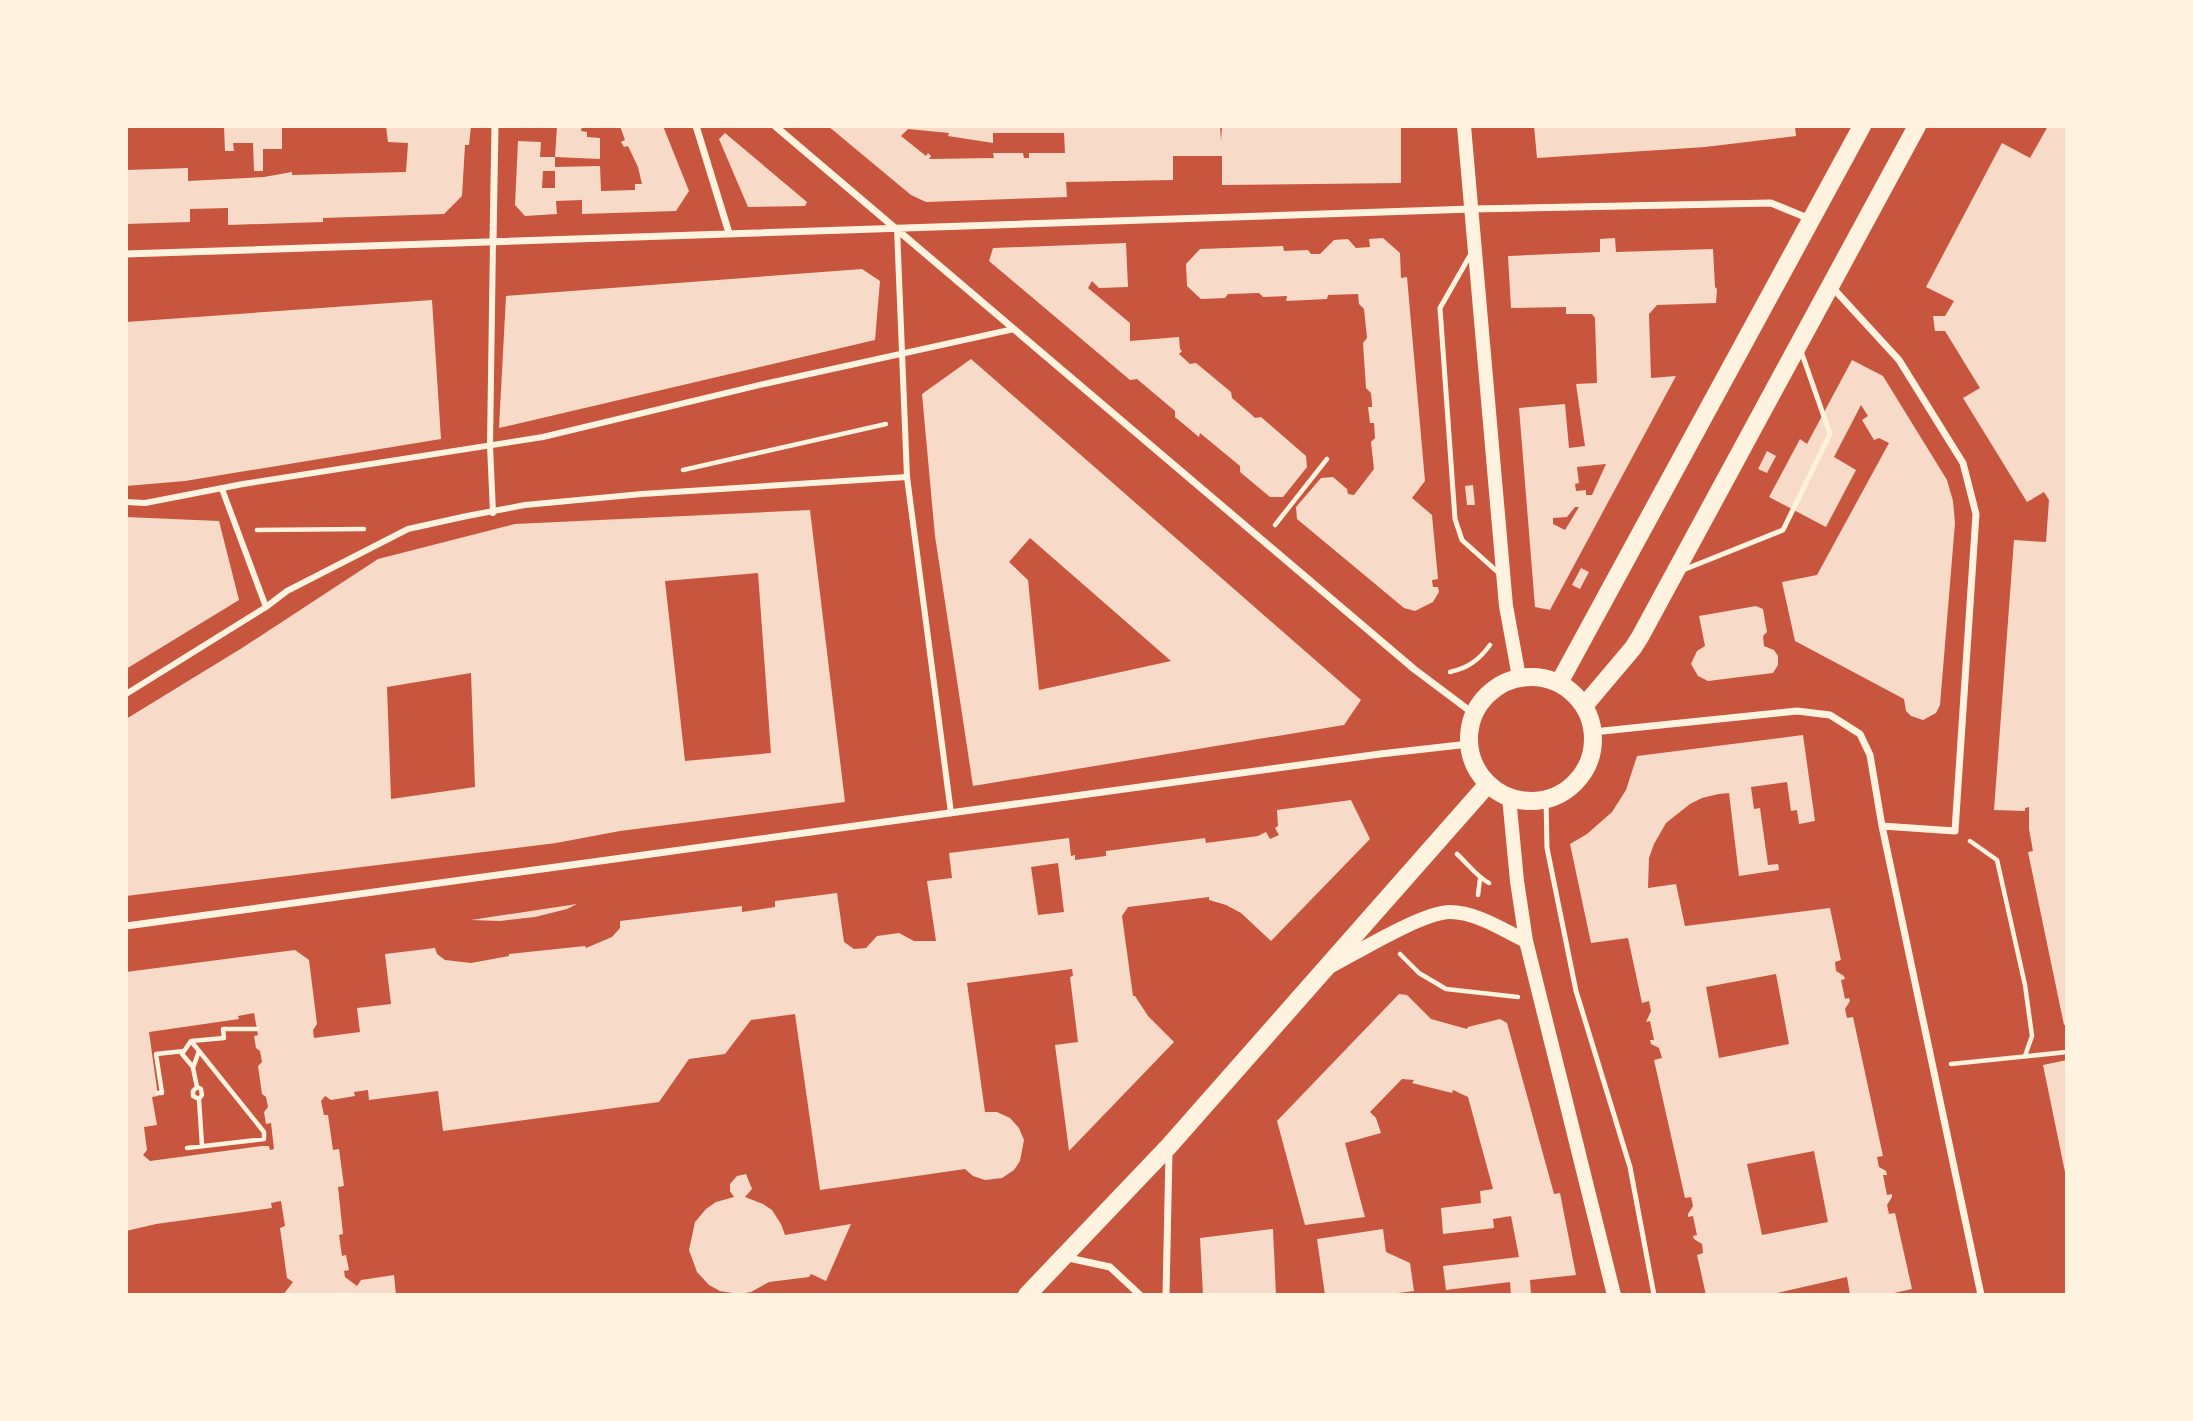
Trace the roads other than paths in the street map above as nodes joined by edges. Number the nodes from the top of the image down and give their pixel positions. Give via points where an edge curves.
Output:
1 (495, 126) edge
2 (696, 126) edge
3 (775, 126) edge
4 (1464, 126) edge
5 (1862, 126) edge
6 (1917, 126) edge
7 (1472, 209) junction
8 (1811, 219) junction
9 (897, 228) junction
10 (729, 233) junction
11 (493, 241) junction
12 (1475, 246) junction
13 (126, 254) edge
14 (1830, 285) junction
15 (1014, 329) junction
16 (1798, 344) junction
17 (902, 354) junction
18 (490, 445) junction
19 (907, 477) junction
20 (222, 489) junction
21 (126, 502) edge
22 (493, 513) junction
23 (1674, 574) junction
24 (1503, 578) junction
25 (266, 607) junction
26 (1519, 677) junction
27 (1559, 683) junction
28 (126, 695) edge
29 (1584, 706) junction
30 (1474, 714) junction
31 (1593, 732) junction
32 (1469, 744) junction
33 (1488, 784) junction
34 (1509, 797) junction
35 (1546, 799) junction
36 (951, 813) junction
37 (1882, 826) junction
38 (126, 926) edge
39 (1526, 941) junction
40 (1327, 968) junction
41 (1169, 1146) junction
42 (1063, 1257) junction
43 (1027, 1295) edge
44 (1140, 1295) edge
45 (1166, 1295) edge
46 (1614, 1295) edge
47 (1654, 1295) edge
48 (1981, 1295) edge

1 - 11 street
2 - 10 street
3 - 9 street
4 - 7 main road
5 - 8 main road
6 - 14 main road
7 - 8 street via 1771,204
7 - 9 street
7 - 12 main road
8 - 27 main road
9 - 10 street
9 - 15 street
9 - 17 street
10 - 11 street
11 - 13 street
11 - 18 street
12 - 24 main road
12 - 24 lane via 1440,308 1455,519 1462,540
14 - 16 main road
14 - 37 street via 1899,359 1963,463 1976,514 1955,831
15 - 17 street
15 - 30 street via 1414,669
16 - 23 main road
16 - 23 lane via 1830,434 1783,530
17 - 18 street via 543,437
17 - 19 street
18 - 20 street
18 - 22 street
19 - 22 street via 642,494 525,505
19 - 36 street
20 - 21 street via 145,503
20 - 25 street
22 - 25 street via 408,528 287,591
23 - 29 main road via 1633,648
24 - 26 main road
25 - 28 street
26 - 27 main road
26 - 30 main road via 1485,697
27 - 29 main road
29 - 31 main road
30 - 32 main road
31 - 35 main road via 1586,770 1569,789
31 - 37 street via 1797,711 1830,715 1860,734 1870,755
32 - 33 main road via 1475,766
32 - 36 street
33 - 34 main road
33 - 40 main road
34 - 35 main road
34 - 39 main road
35 - 47 lane via 1547,848 1576,991 1630,1167
36 - 38 street
37 - 48 street
39 - 40 main road via 1474,917 1449,912 1424,918
39 - 46 main road
40 - 41 main road
41 - 42 main road
41 - 45 street
42 - 43 main road
42 - 44 street via 1110,1267

